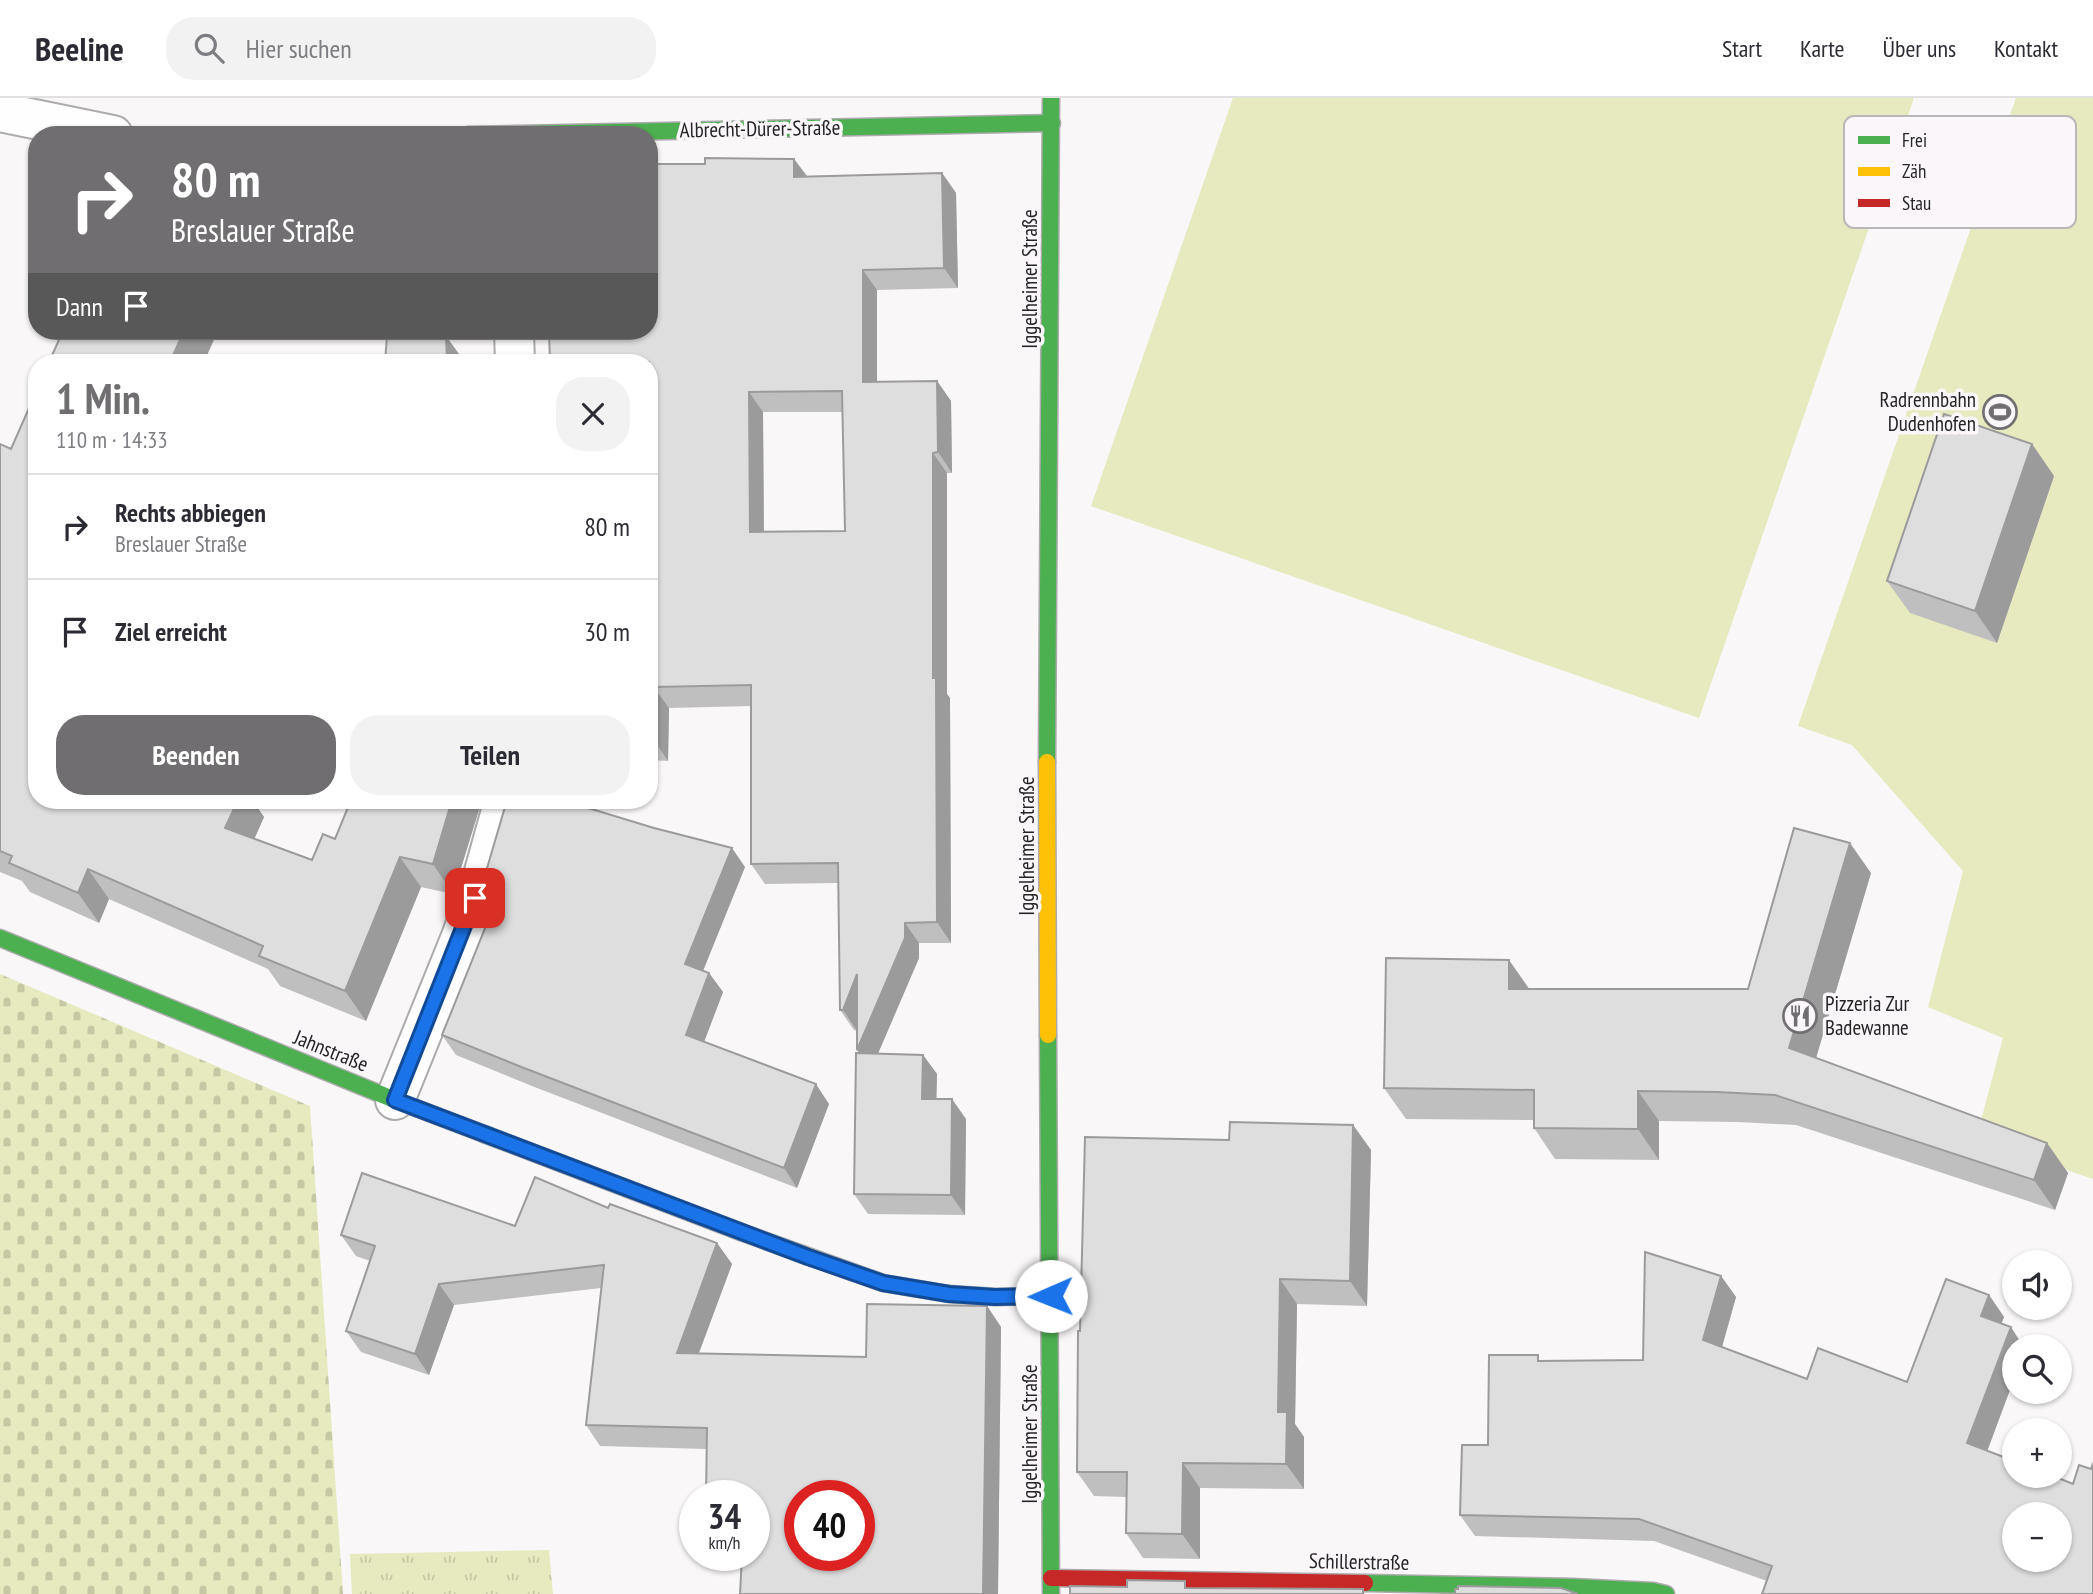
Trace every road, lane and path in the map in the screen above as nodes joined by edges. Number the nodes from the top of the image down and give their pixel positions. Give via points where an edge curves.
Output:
1 (1051, 98) edge
2 (0, 112) edge
3 (1052, 123) junction
4 (69, 126) edge
5 (658, 131) edge
6 (502, 809) edge
7 (0, 938) edge
8 (395, 1100) junction
9 (1051, 1296) junction
10 (1051, 1586) edge
11 (1666, 1594) edge

1 - 3 street, Iggelheimer Straße
2 - 4 street
3 - 5 street, Albrecht-Dürer-Straße
3 - 9 street, Iggelheimer Straße via 1047,810
6 - 8 street via 461,937
7 - 8 street, Jahnstraße
8 - 9 street, Jahnstraße via 883,1283 949,1294
9 - 10 street, Iggelheimer Straße
10 - 11 street, Schillerstraße via 1560,1586

